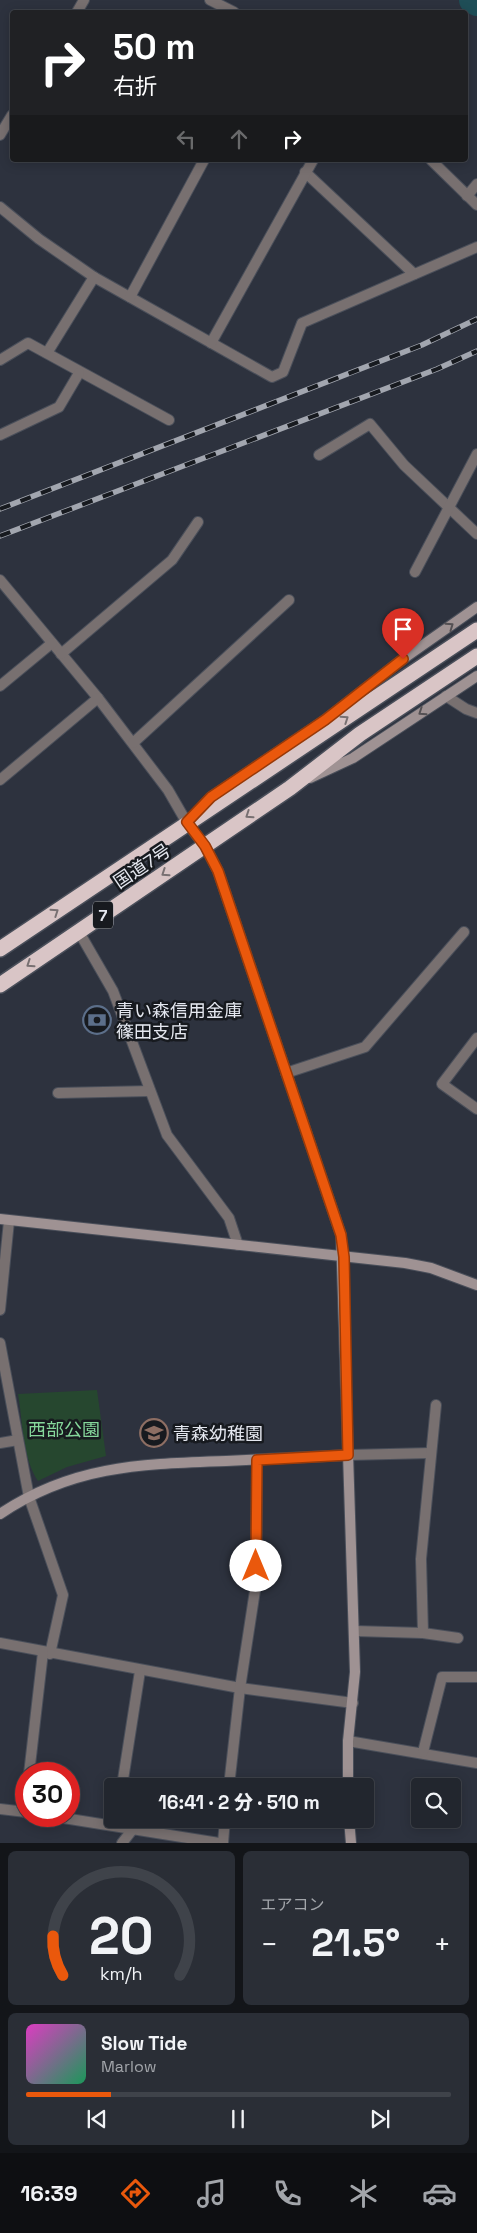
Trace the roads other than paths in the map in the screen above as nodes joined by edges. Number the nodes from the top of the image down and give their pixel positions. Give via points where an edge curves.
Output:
1 (210, 0) edge
2 (230, 10) edge
3 (10, 118) edge
4 (0, 135) edge
5 (203, 162) edge
6 (312, 162) edge
7 (433, 162) edge
8 (305, 172) junction
9 (477, 184) edge
10 (467, 196) junction
11 (477, 205) edge
12 (0, 207) edge
13 (477, 247) edge
14 (414, 274) junction
15 (94, 277) junction
16 (130, 297) junction
17 (211, 343) junction
18 (47, 353) junction
19 (0, 360) edge
20 (79, 372) junction
21 (168, 420) dead end
22 (0, 435) edge
23 (477, 454) edge
24 (319, 455) dead end
25 (450, 508) junction
26 (198, 522) dead end
27 (477, 534) edge
28 (415, 572) dead end
29 (1, 582) edge
30 (289, 600) dead end
31 (477, 607) edge
32 (477, 630) edge
33 (52, 643) junction
34 (61, 654) junction
35 (477, 656) edge
36 (477, 676) edge
37 (0, 686) edge
38 (446, 696) junction
39 (98, 698) junction
40 (477, 713) edge
41 (133, 744) junction
42 (0, 780) edge
43 (290, 788) junction
44 (187, 822) junction
45 (205, 846) junction
46 (79, 932) junction
47 (464, 932) dead end
48 (0, 949) edge
49 (0, 985) edge
50 (477, 1038) edge
51 (286, 1073) junction
52 (150, 1091) junction
53 (58, 1093) dead end
54 (477, 1110) edge
55 (4, 1220) edge
56 (238, 1244) junction
57 (344, 1257) junction
58 (477, 1285) edge
59 (0, 1310) edge
60 (0, 1342) edge
61 (436, 1405) dead end
62 (18, 1440) junction
63 (0, 1443) edge
64 (431, 1453) junction
65 (348, 1455) junction
66 (257, 1460) junction
67 (29, 1497) junction
68 (0, 1514) edge
69 (354, 1631) junction
70 (422, 1633) junction
71 (458, 1638) dead end
72 (0, 1643) edge
73 (47, 1653) junction
74 (140, 1670) junction
75 (477, 1676) edge
76 (240, 1688) junction
77 (353, 1703) junction
78 (348, 1741) junction
79 (423, 1752) junction
80 (31, 1762) edge
81 (477, 1763) edge
82 (123, 1778) edge
83 (230, 1778) edge
84 (348, 1778) edge
85 (0, 1809) edge
86 (15, 1811) edge
87 (80, 1819) edge
88 (104, 1822) edge
89 (130, 1828) edge
90 (224, 1828) edge
91 (350, 1828) edge
92 (133, 1829) junction
93 (122, 1843) edge
94 (221, 1843) edge
95 (351, 1843) edge

1 - 2 street
3 - 4 street
5 - 16 street
6 - 8 street
7 - 10 street
8 - 14 street
8 - 17 street
9 - 10 street
10 - 11 street
12 - 15 street
13 - 14 street
14 - 17 street via 302,323 283,372 272,377
15 - 16 street
15 - 18 street
16 - 17 street
18 - 19 street via 28,343
18 - 20 street
20 - 21 street
20 - 22 street via 59,406
23 - 25 street
24 - 25 street via 370,424 404,465
25 - 27 street
25 - 28 street
26 - 34 street via 172,560
29 - 33 street
30 - 41 street
44 -> 31 street via 211,797 325,720
44 -> 32 highway, 7
33 - 34 street
33 - 37 street
34 - 39 street
35 - 43 highway, 7 via 360,734
36 - 38 street
38 - 40 street
38 -> 43 street via 353,758
39 - 41 street
39 - 42 street
41 - 44 street via 168,790
43 -> 45 highway, 7
44 - 45 street
48 -> 44 highway, 国道7号 / 7
45 -> 46 highway, 国道7号 / 7
45 - 51 street via 218,871
46 -> 49 highway, 国道7号 / 7
46 - 52 street via 113,991
47 - 51 street via 365,1047
50 - 54 street via 442,1084
51 - 57 street via 341,1235
52 - 53 street
52 - 56 street via 167,1135 229,1218
55 - 56 street
55 - 59 street
56 - 57 street
57 - 58 street via 431,1268
57 - 65 street
60 - 62 street
61 - 64 street
62 - 63 street
62 - 67 street
64 - 65 street
64 - 70 street via 421,1559
65 - 66 street
65 - 69 street
66 - 67 street via 108,1469 62,1482
66 - 76 street via 256,1584
67 - 68 street
67 - 73 street via 63,1595
69 - 70 street
69 - 77 street
70 - 71 street
72 - 73 street
73 - 74 street
73 - 80 street
74 - 76 street
74 - 82 street
75 - 79 street via 442,1676
76 - 77 street
76 - 83 street
77 - 78 street
78 - 79 street
78 - 84 street
79 - 81 street
85 - 86 street
87 - 88 street
89 - 92 street
90 - 94 street
91 - 95 street
92 - 93 street
92 - 94 street

